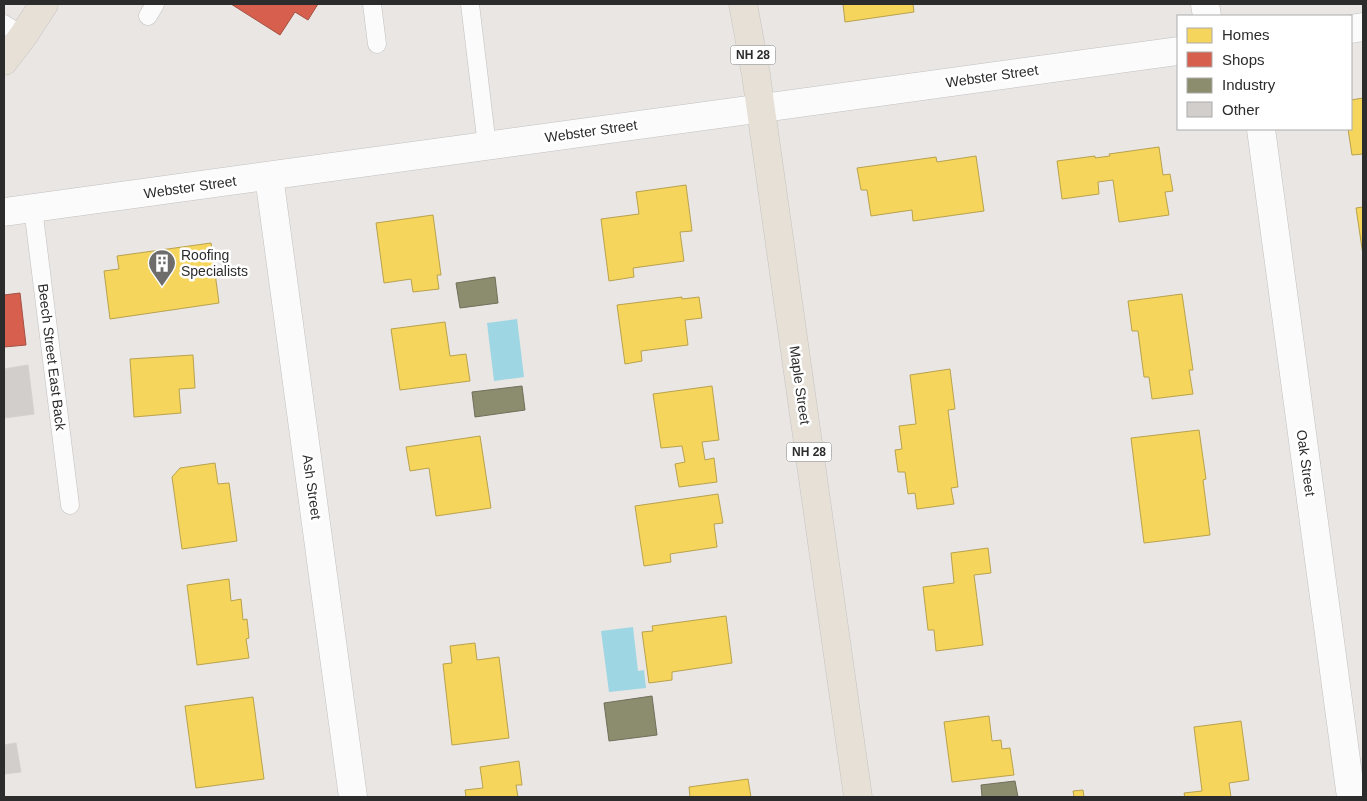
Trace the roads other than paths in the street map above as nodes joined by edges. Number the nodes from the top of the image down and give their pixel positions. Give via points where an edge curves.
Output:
1 (44, 4) edge
2 (372, 4) edge
3 (470, 4) edge
4 (744, 4) edge
5 (13, 30) edge
6 (377, 44) dead end
7 (1177, 51) edge
8 (4, 61) edge
9 (761, 107) junction
10 (1261, 130) edge
11 (487, 146) junction
12 (270, 176) junction
13 (33, 208) junction
14 (4, 212) edge
15 (70, 506) dead end
16 (353, 797) edge
17 (858, 797) edge
18 (1351, 797) edge

1 - 5 main road
2 - 6 lane
3 - 11 lane
4 - 9 main road, Maple Street / NH 28
5 - 8 main road
7 - 9 street, Webster Street
9 - 11 street, Webster Street
9 - 17 main road, Maple Street / NH 28
10 - 18 street, Oak Street
11 - 12 street, Webster Street
12 - 13 street, Webster Street
12 - 16 street, Ash Street
13 - 14 street, Webster Street
13 - 15 lane, Beech Street East Back

